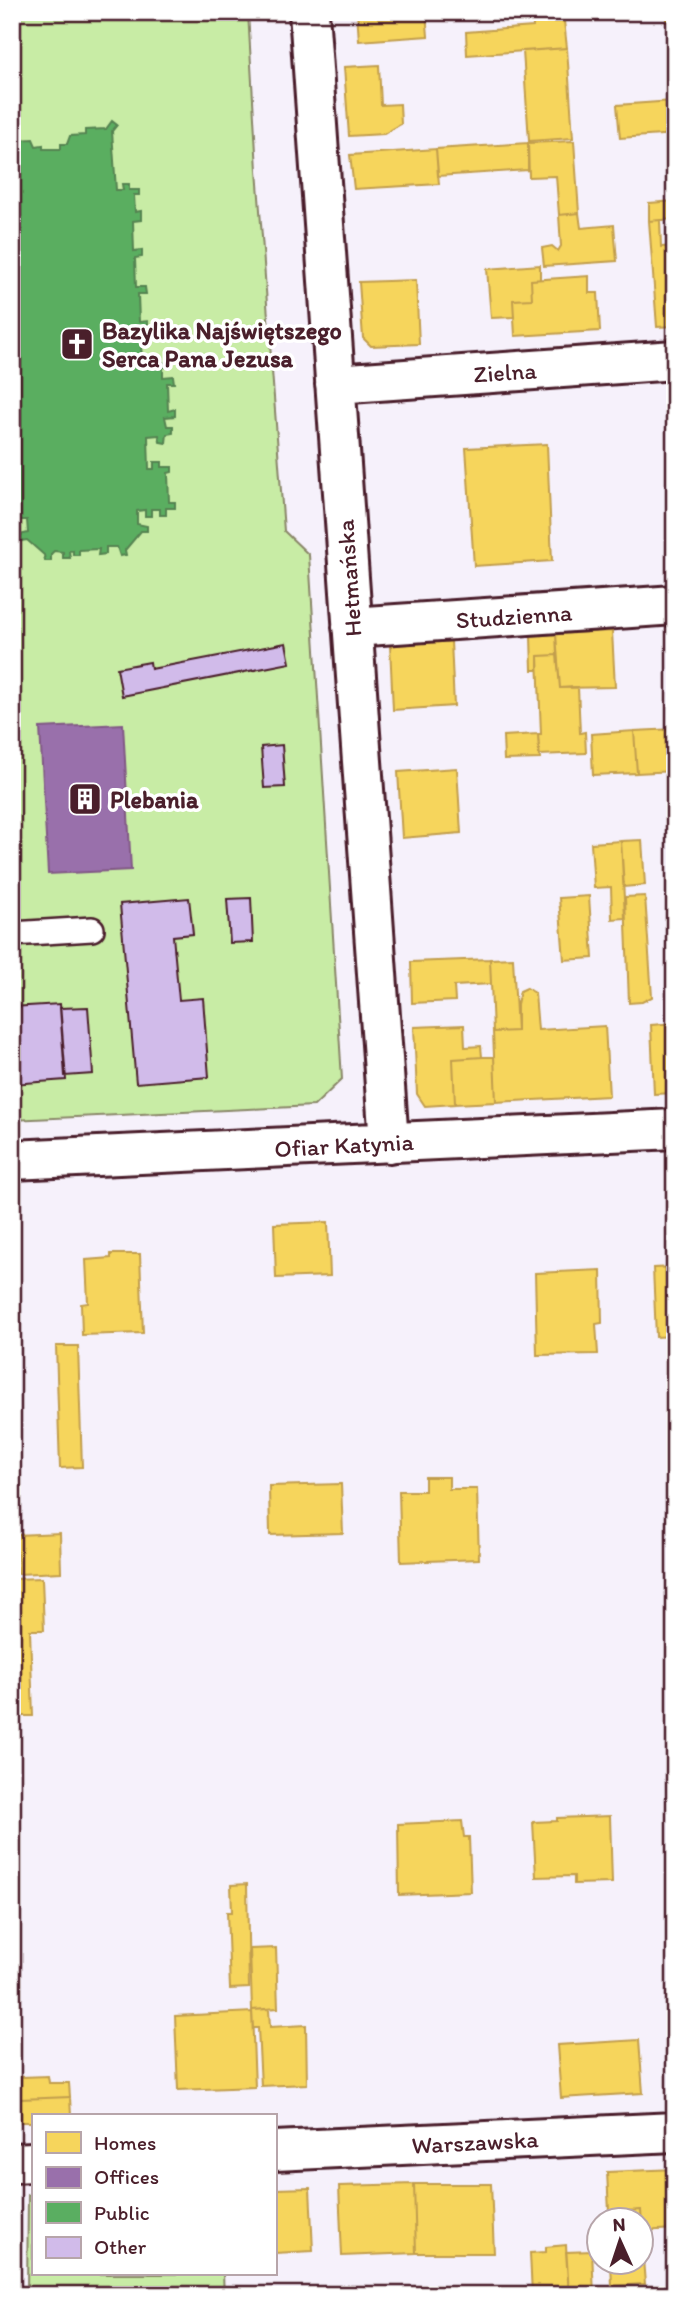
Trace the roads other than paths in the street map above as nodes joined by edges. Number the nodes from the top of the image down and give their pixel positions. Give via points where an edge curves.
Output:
1 (309, 12) edge
2 (675, 360) edge
3 (335, 384) junction
4 (675, 605) edge
5 (352, 626) junction
6 (92, 929) dead end
7 (12, 934) edge
8 (675, 1129) edge
9 (389, 1143) junction
10 (12, 1160) edge
11 (675, 2132) edge
12 (276, 2151) edge
13 (32, 2162) edge
14 (12, 2163) edge

1 - 3 street, Hetmańska
2 - 3 street, Zielna
3 - 5 street, Hetmańska
4 - 5 street, Studzienna
5 - 9 street, Hetmańska
6 - 7 lane
8 - 9 street, Ofiar Katynia
9 - 10 street, Ofiar Katynia
11 - 12 street, Warszawska
13 - 14 street

